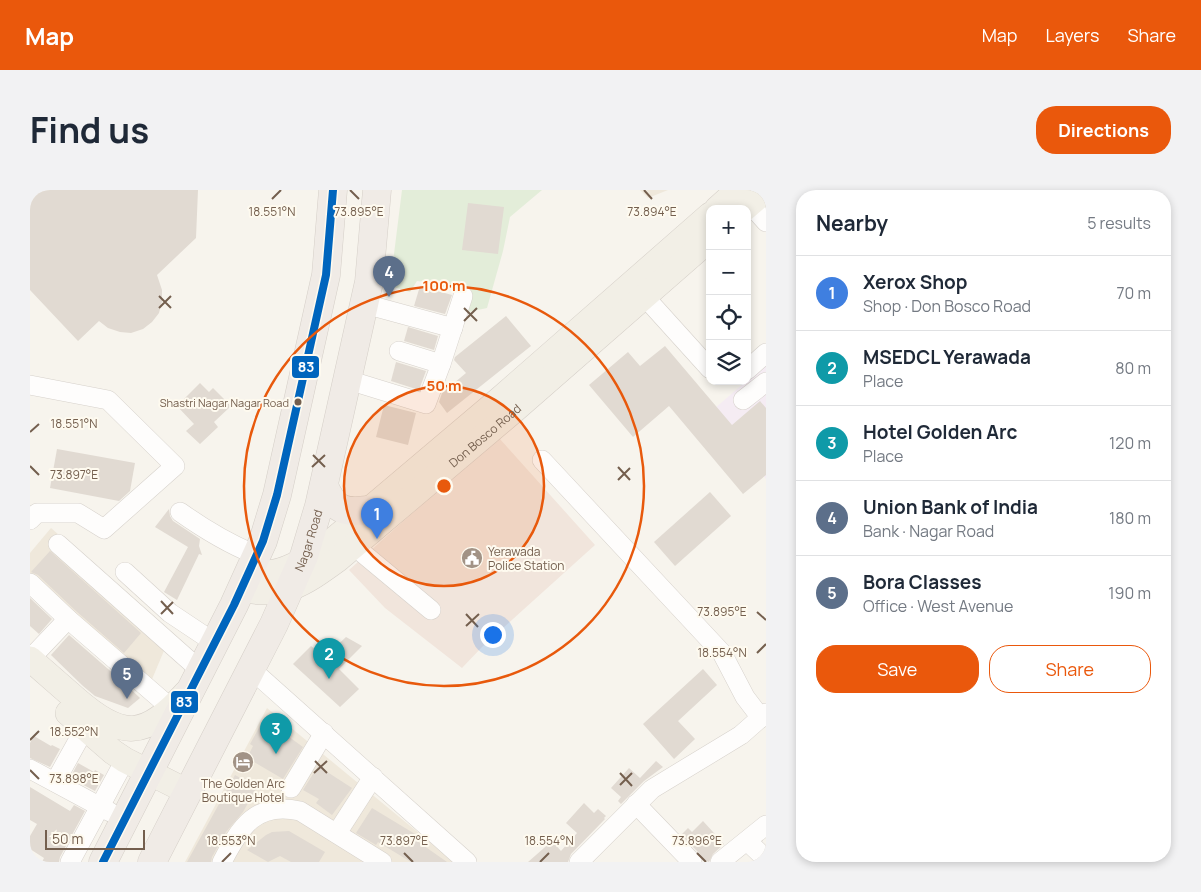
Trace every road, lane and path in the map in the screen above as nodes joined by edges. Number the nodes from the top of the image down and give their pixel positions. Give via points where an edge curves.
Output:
1 (333, 190) edge
2 (377, 190) edge
3 (706, 218) edge
4 (706, 242) edge
5 (464, 296) dead end
6 (644, 296) junction
7 (365, 304) junction
8 (453, 328) junction
9 (399, 351) dead end
10 (766, 353) edge
11 (442, 364) junction
12 (706, 365) edge
13 (751, 366) edge
14 (348, 380) junction
15 (766, 382) edge
16 (30, 385) edge
17 (743, 400) dead end
18 (542, 460) dead end
19 (324, 486) junction
20 (368, 510) junction
21 (180, 512) dead end
22 (30, 520) edge
23 (58, 544) dead end
24 (354, 546) junction
25 (301, 562) junction
26 (249, 571) junction
27 (125, 572) dead end
28 (30, 583) edge
29 (290, 589) junction
30 (431, 610) dead end
31 (68, 619) junction
32 (215, 643) junction
33 (30, 659) edge
34 (251, 669) junction
35 (197, 678) junction
36 (30, 680) edge
37 (172, 709) junction
38 (762, 723) edge
39 (85, 728) junction
40 (324, 734) junction
41 (137, 767) junction
42 (30, 769) edge
43 (373, 777) junction
44 (55, 782) junction
45 (291, 788) dead end
46 (188, 792) junction
47 (636, 804) junction
48 (100, 807) junction
49 (124, 820) junction
50 (766, 824) edge
51 (337, 833) junction
52 (747, 841) junction
53 (766, 859) edge
54 (70, 862) edge
55 (102, 862) edge
56 (152, 862) edge
57 (222, 862) edge
58 (382, 862) edge
59 (467, 862) edge
60 (579, 862) edge
61 (692, 862) edge
62 (720, 862) edge

1 - 26 highway via 330,246 318,312 277,495
2 - 7 highway, Nagar Road
3 - 20 main road, Don Bosco Road
4 - 6 main road, Don Bosco Road
5 - 8 street
6 - 12 street
6 - 24 main road, Don Bosco Road
7 - 8 street
7 - 14 highway, Nagar Road
8 - 11 street
9 - 11 street
10 - 13 street
11 - 14 street via 426,404
14 - 19 highway, Nagar Road
15 - 17 street
16 - 22 street via 108,400 175,466 104,529 78,513 37,513
18 - 38 street via 722,653
19 - 20 highway via 340,508 350,512
19 - 25 highway, Nagar Road
20 - 25 main road, Don Bosco Road via 325,547
21 - 26 street via 235,546
23 - 35 street
24 - 29 main road, Don Bosco Road via 317,575
24 - 30 street
25 - 26 main road, Don Bosco Road via 267,573
25 - 29 highway, Nagar Road
26 - 29 main road, Don Bosco Road via 258,593
26 - 32 highway
27 - 32 street via 170,614
28 - 31 street
29 - 34 highway, Nagar Road
31 - 33 street
31 - 37 street
32 - 35 highway
33 - 37 main road via 95,716 109,724 141,727
34 - 40 street
34 - 46 highway, Nagar Road
35 - 37 main road
35 - 41 highway
36 - 39 main road
38 - 47 street via 652,789
39 - 41 main road
39 - 44 street
40 - 43 street
40 - 45 street
41 - 46 main road
41 - 48 street
41 - 49 highway
42 - 44 street
43 - 51 street
43 - 59 street
44 - 48 street
46 - 56 highway, Nagar Road
47 - 60 street
47 - 61 street
48 - 49 street
48 - 54 street
49 - 55 highway
50 - 52 street
51 - 57 street via 300,811 285,807 270,809 251,820 236,835
51 - 58 street
52 - 53 street
52 - 62 street

